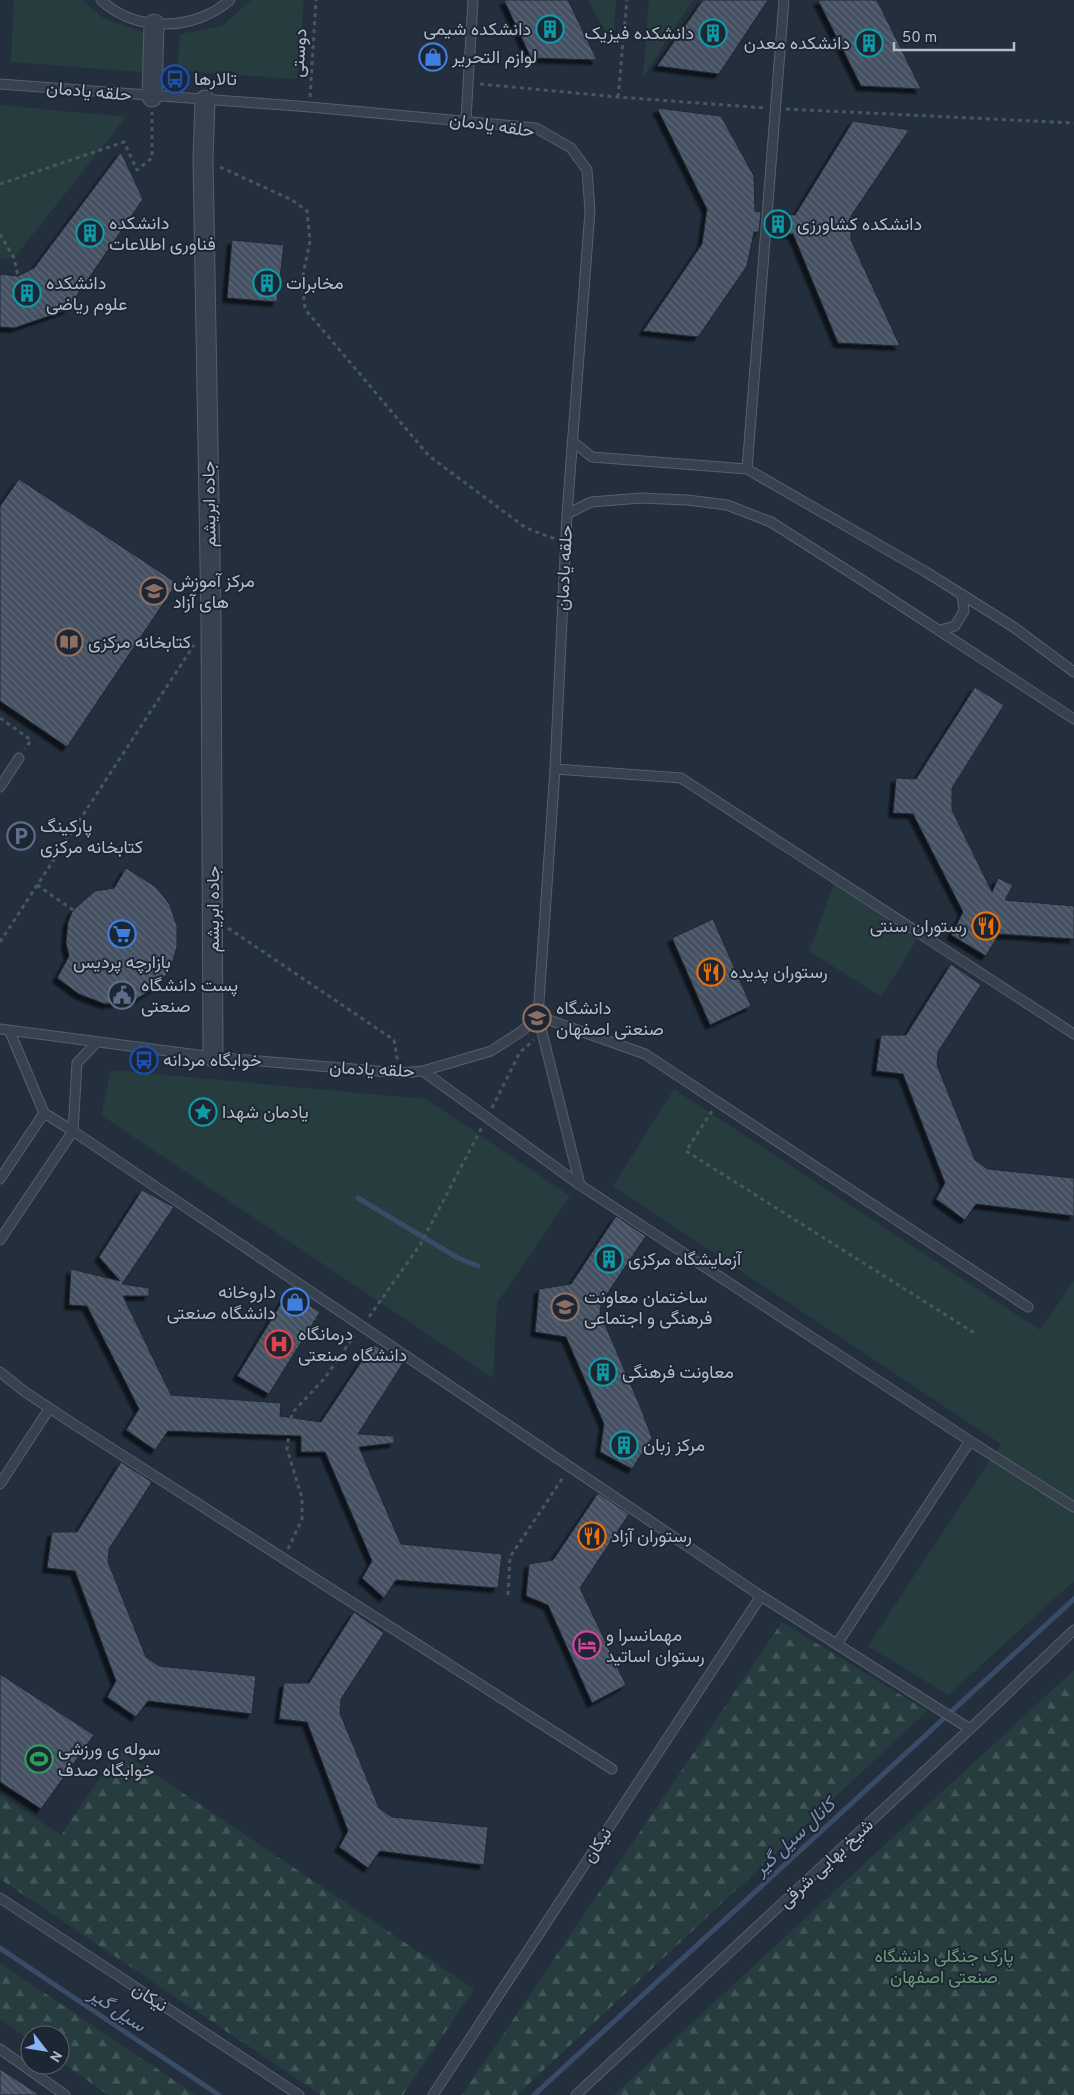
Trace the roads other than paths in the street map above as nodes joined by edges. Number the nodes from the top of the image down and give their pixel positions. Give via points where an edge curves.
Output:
1 (100, 0) edge
2 (230, 0) edge
3 (473, 0) edge
4 (784, 0) edge
5 (154, 24) junction
6 (0, 84) edge
7 (152, 97) junction
8 (205, 100) junction
9 (466, 120) junction
10 (572, 442) junction
11 (748, 469) junction
12 (567, 514) junction
13 (962, 594) junction
14 (940, 630) junction
15 (1074, 672) edge
16 (1074, 718) edge
17 (19, 758) road end
18 (555, 769) junction
19 (0, 787) edge
20 (538, 1016) junction
21 (0, 1029) edge
22 (10, 1032) junction
23 (1074, 1034) edge
24 (96, 1044) junction
25 (213, 1058) junction
26 (423, 1071) junction
27 (44, 1114) junction
28 (72, 1131) junction
29 (0, 1180) edge
30 (580, 1185) junction
31 (0, 1240) edge
32 (1028, 1307) dead end
33 (0, 1372) edge
34 (50, 1408) junction
35 (970, 1441) junction
36 (0, 1484) edge
37 (1074, 1507) edge
38 (762, 1596) junction
39 (1074, 1630) edge
40 (837, 1644) junction
41 (970, 1729) junction
42 (612, 1769) dead end
43 (0, 1898) edge
44 (0, 2050) edge
45 (65, 2095) edge
46 (299, 2095) edge
47 (433, 2095) edge
48 (576, 2095) edge

1 - 5 lane via 130,18
2 - 5 lane via 218,10 188,23
3 - 9 lane
4 - 11 lane
5 - 7 street
6 - 7 lane, حلقه یادمان
7 - 8 lane, حلقه یادمان
8 - 9 lane, حلقه یادمان
8 - 25 street, جاده ابریشم via 203,160 211,619
9 - 10 lane, حلقه یادمان via 536,128 571,148 587,170 590,211
10 - 11 lane via 592,456
10 - 12 lane, حلقه یادمان
11 - 13 lane
12 - 14 lane via 591,502 641,498 727,505 771,522
12 - 18 lane, حلقه یادمان
13 - 14 lane via 964,611 955,626
13 - 15 lane
14 - 16 lane
17 - 19 lane
18 - 20 lane, حلقه یادمان
18 - 23 lane via 681,778
20 - 26 lane, حلقه یادمان via 491,1051
20 - 30 lane
20 - 32 lane via 645,1054
21 - 22 lane, حلقه یادمان
22 - 24 lane, حلقه یادمان
22 - 27 lane
24 - 25 lane, حلقه یادمان
24 - 28 lane via 77,1062
25 - 26 lane, حلقه یادمان via 400,1073
26 - 30 lane
27 - 28 lane
27 - 29 lane
28 - 31 lane
28 - 38 lane
30 - 35 lane
33 - 34 lane
34 - 36 lane
34 - 42 lane
35 - 37 lane
35 - 40 lane
38 - 40 lane
38 - 47 lane, نیکان
39 - 41 lane, شیخ بهایی شرقی
40 - 41 lane
41 - 48 lane, شیخ بهایی شرقی
43 - 46 lane, نیکان
44 - 45 lane

